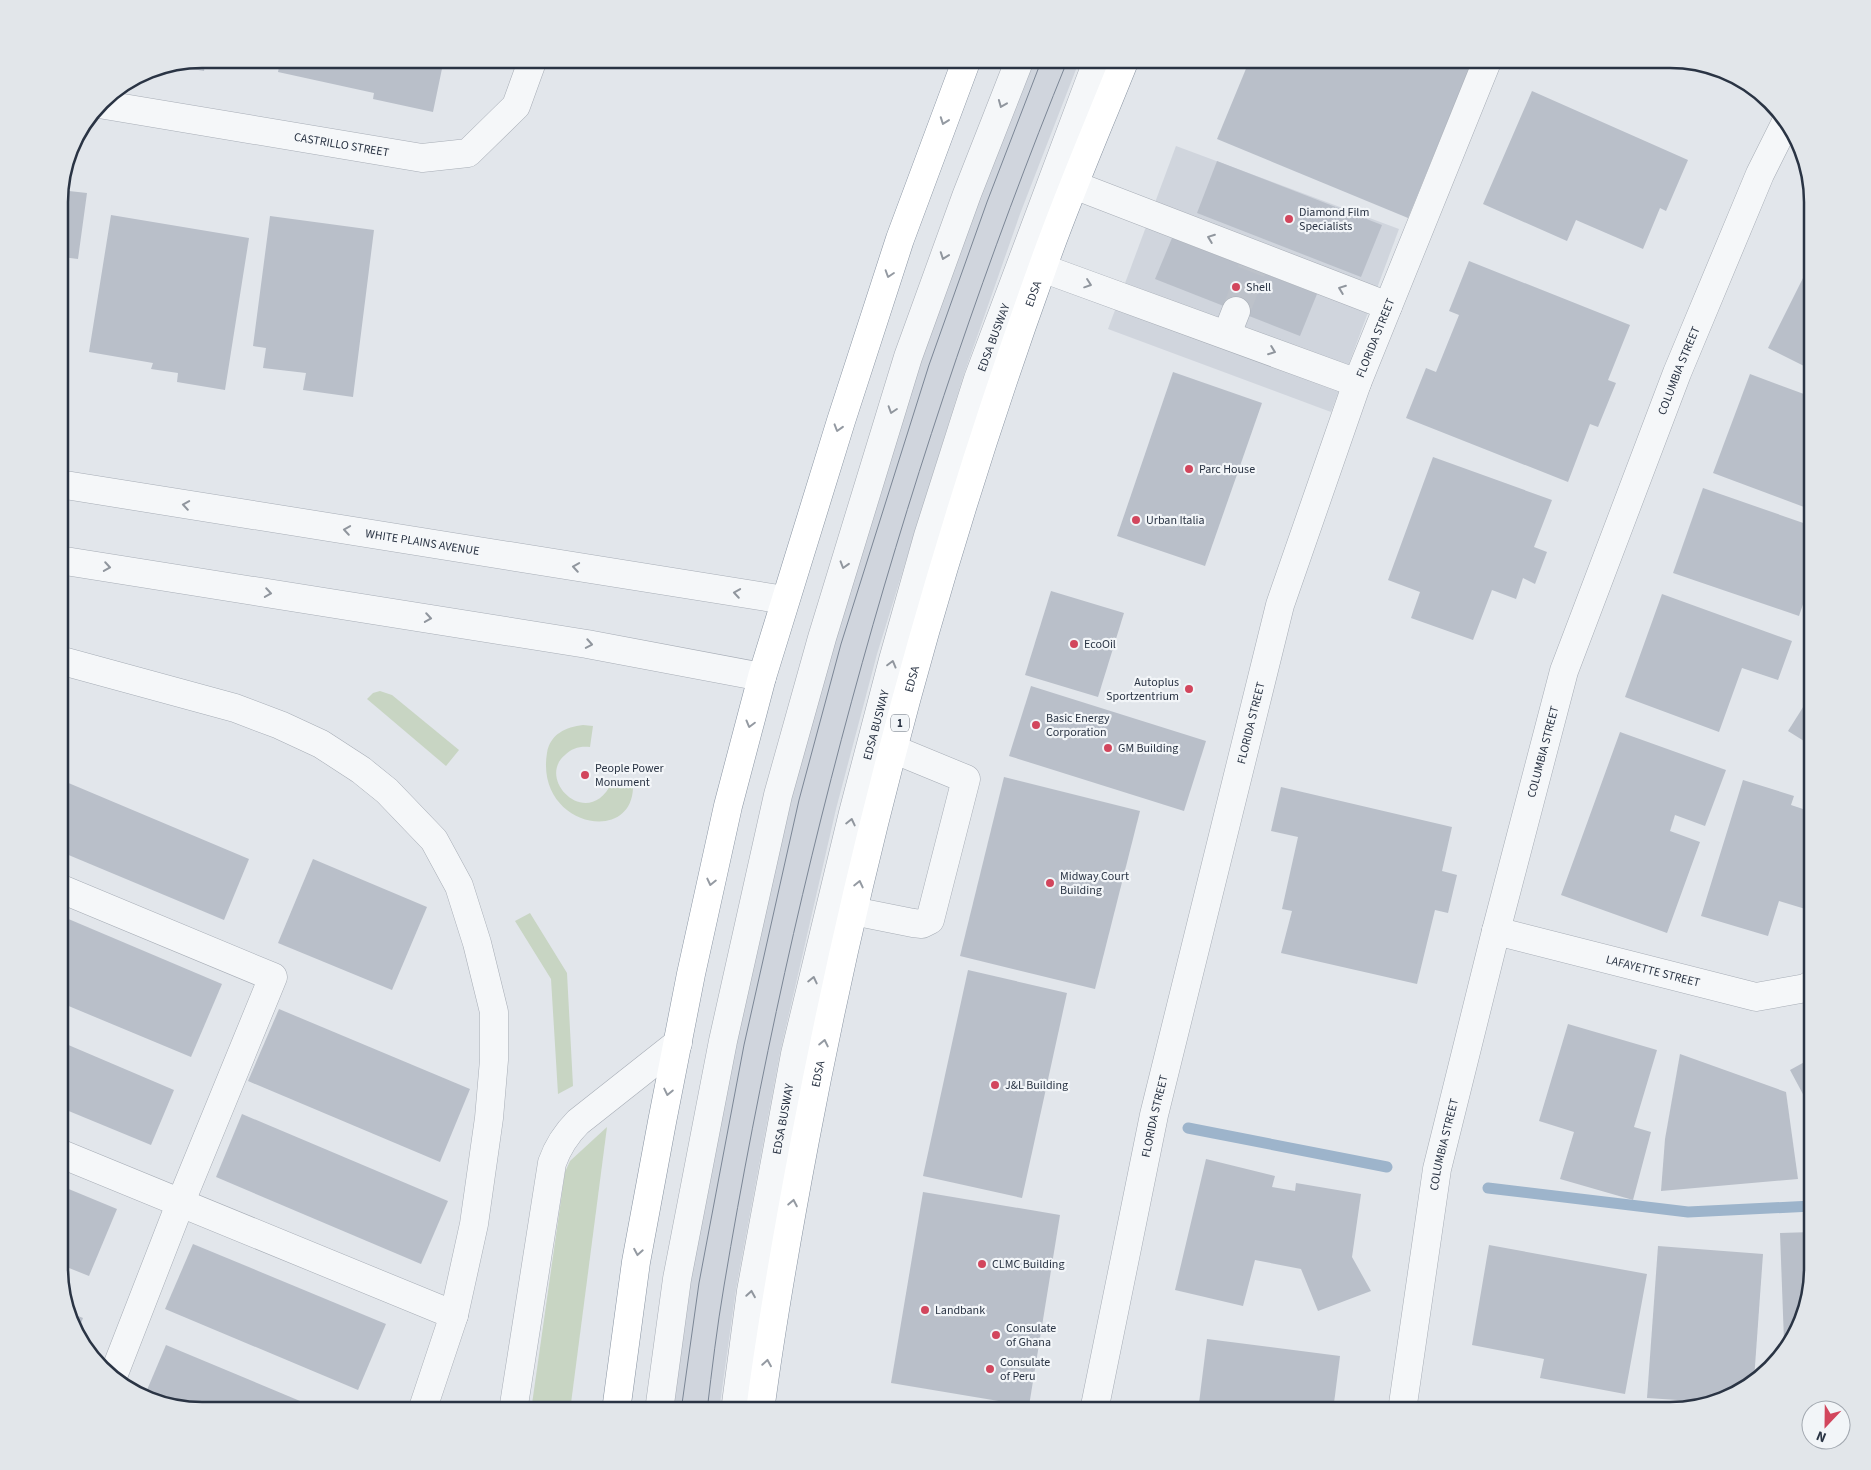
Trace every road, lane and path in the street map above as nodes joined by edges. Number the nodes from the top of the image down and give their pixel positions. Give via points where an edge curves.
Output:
1 (530, 68) edge
2 (964, 68) edge
3 (1016, 68) edge
4 (1095, 68) edge
5 (1121, 68) edge
6 (1484, 68) edge
7 (108, 106) edge
8 (1782, 129) edge
9 (1074, 185) junction
10 (1042, 268) junction
11 (1388, 306) junction
12 (1357, 383) junction
13 (68, 485) edge
14 (68, 561) edge
15 (785, 600) junction
16 (68, 662) edge
17 (762, 677) junction
18 (893, 750) junction
19 (68, 892) edge
20 (853, 911) junction
21 (1496, 930) junction
22 (1804, 988) edge
23 (678, 1044) junction
24 (68, 1157) edge
25 (180, 1204) junction
26 (454, 1315) junction
27 (115, 1371) edge
28 (425, 1402) edge
29 (514, 1402) edge
30 (617, 1402) edge
31 (660, 1402) edge
32 (736, 1402) edge
33 (761, 1402) edge
34 (1096, 1402) edge
35 (1403, 1402) edge

1 - 7 street, CASTRILLO STREET via 516,106 468,153 422,158
2 -> 15 highway via 900,239
3 -> 31 street via 908,357 778,795 723,1041 677,1279
32 -> 4 street, EDSA BUSWAY via 751,1291 796,1054 892,660 978,379
5 - 9 highway, EDSA / 1
6 - 11 street, FLORIDA STREET
8 - 21 street, COLUMBIA STREET via 1760,174 1676,373 1564,671
9 - 10 highway, EDSA / 1
11 -> 9 street via 1254,262
10 -> 12 street via 1232,322
10 - 18 highway, EDSA / 1 via 964,503
11 - 12 street, FLORIDA STREET
12 - 34 street, FLORIDA STREET via 1280,605 1154,1115
15 -> 13 street, WHITE PLAINS AVENUE
14 -> 17 street via 577,642
15 - 17 highway
16 - 26 street via 235,708 321,744 387,791 434,840 459,886 494,1012 489,1118 474,1224
17 -> 23 highway via 728,806
20 -> 18 highway, EDSA / 1
18 - 20 street via 966,779 930,920 922,924 913,923
19 - 25 street via 273,977
33 -> 20 highway, EDSA / 1 via 819,1067
21 - 22 street, LAFAYETTE STREET via 1756,996
21 - 35 street, COLUMBIA STREET via 1437,1169
23 - 29 street via 578,1122 556,1152
23 -> 30 highway via 636,1262
24 - 25 street
25 - 26 street
25 - 27 street
26 - 28 street

